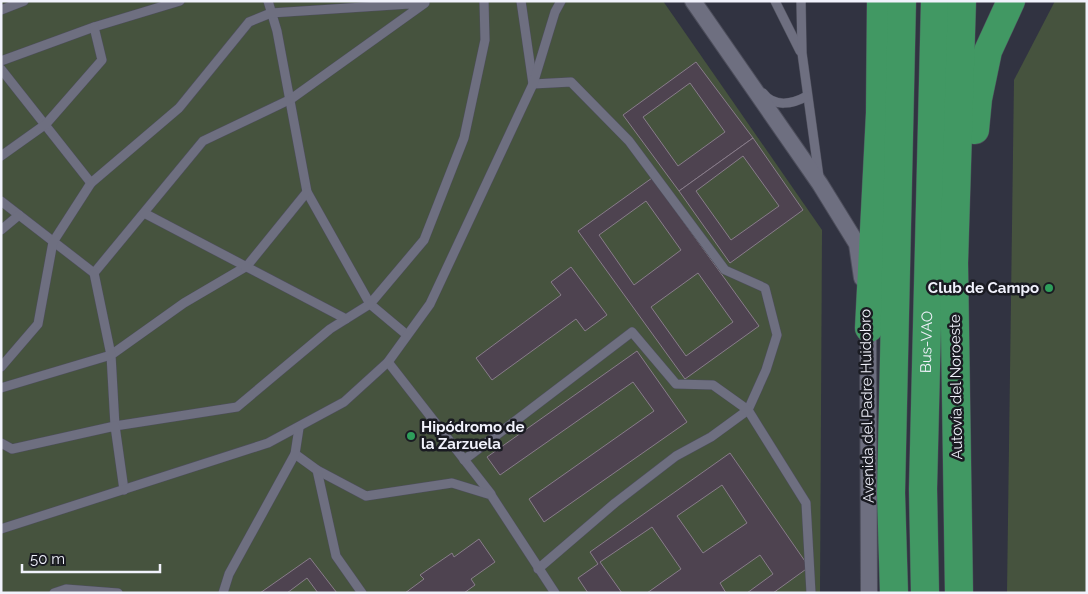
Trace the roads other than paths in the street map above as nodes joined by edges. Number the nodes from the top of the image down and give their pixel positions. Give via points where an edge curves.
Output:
1 (24, 1) edge
2 (180, 1) edge
3 (268, 1) edge
4 (484, 1) edge
5 (521, 1) edge
6 (561, 1) edge
7 (693, 1) edge
8 (775, 1) edge
9 (801, 1) edge
10 (882, 1) edge
11 (902, 1) edge
12 (935, 1) edge
13 (962, 1) edge
14 (1011, 1) edge
15 (426, 2) edge
16 (1, 10) edge
17 (272, 13) junction
18 (709, 25) junction
19 (94, 27) junction
20 (802, 53) junction
21 (1, 61) edge
22 (1, 69) edge
23 (533, 84) junction
24 (807, 96) junction
25 (291, 99) junction
26 (46, 124) junction
27 (1, 156) edge
28 (91, 183) junction
29 (820, 184) junction
30 (307, 192) junction
31 (1, 201) edge
32 (144, 213) junction
33 (19, 215) junction
34 (1, 230) edge
35 (53, 242) junction
36 (247, 266) junction
37 (94, 273) junction
38 (370, 304) junction
39 (346, 319) junction
40 (869, 328) junction
41 (407, 335) junction
42 (111, 355) junction
43 (388, 362) junction
44 (1, 367) edge
45 (957, 380) junction
46 (1, 388) edge
47 (748, 410) junction
48 (116, 426) junction
49 (299, 428) junction
50 (1, 443) edge
51 (295, 454) junction
52 (464, 460) junction
53 (317, 470) junction
54 (124, 490) junction
55 (491, 494) junction
56 (1, 529) edge
57 (538, 569) junction
58 (54, 593) edge
59 (118, 593) edge
60 (224, 593) edge
61 (362, 593) edge
62 (555, 593) edge
63 (811, 593) edge
64 (869, 593) edge
65 (894, 593) edge
66 (925, 593) edge
67 (959, 593) edge

1 - 16 lane
2 - 19 lane
3 - 17 lane
4 - 38 lane via 485,40 464,138 424,240
5 - 23 lane
6 - 23 lane
7 - 18 street, Avenida del Padre Huidobro
8 - 20 lane
9 - 20 lane
10 - 40 highway
11 - 65 highway via 892,463
12 - 66 highway, Bus-VAO via 923,479
13 - 45 highway, Autovía del Noroeste via 954,263
14 - 45 highway via 988,50 978,99
15 - 17 lane
15 - 25 lane
17 - 25 lane
17 - 28 lane via 249,22 179,108
18 - 24 lane via 766,98 794,103
18 - 29 street, Avenida del Padre Huidobro
19 - 21 lane
19 - 26 lane via 102,60
20 - 24 lane
22 - 26 lane
23 - 41 lane via 430,304
23 - 47 lane via 571,82 629,141 725,270 765,288 776,335 766,370
24 - 29 lane
25 - 30 lane
25 - 32 lane via 203,140
26 - 27 lane
26 - 28 lane
28 - 35 lane
29 - 40 street, Avenida del Padre Huidobro via 857,244
30 - 36 lane
30 - 38 lane
31 - 33 lane
32 - 36 lane
32 - 37 lane
33 - 34 lane
33 - 35 lane
35 - 37 lane
35 - 44 lane via 38,324
36 - 39 lane
36 - 42 lane via 184,303
37 - 42 lane
38 - 39 lane
38 - 41 lane
39 - 48 lane via 237,406
40 - 64 street, Avenida del Padre Huidobro
41 - 43 lane
42 - 46 lane
42 - 48 lane
43 - 49 lane via 344,402
43 - 52 lane
45 - 67 highway, Autovía del Noroeste
47 - 52 lane via 713,385 676,384 632,332
47 - 57 lane via 711,437 676,456
47 - 63 lane via 806,503
48 - 50 lane via 12,449
48 - 54 lane
49 - 51 lane
49 - 54 lane via 268,442
51 - 53 lane
51 - 60 lane via 229,574
52 - 55 lane
53 - 55 lane via 366,496 452,483
53 - 61 lane via 336,556
54 - 56 lane
55 - 57 lane
57 - 62 lane
58 - 59 lane via 66,590

